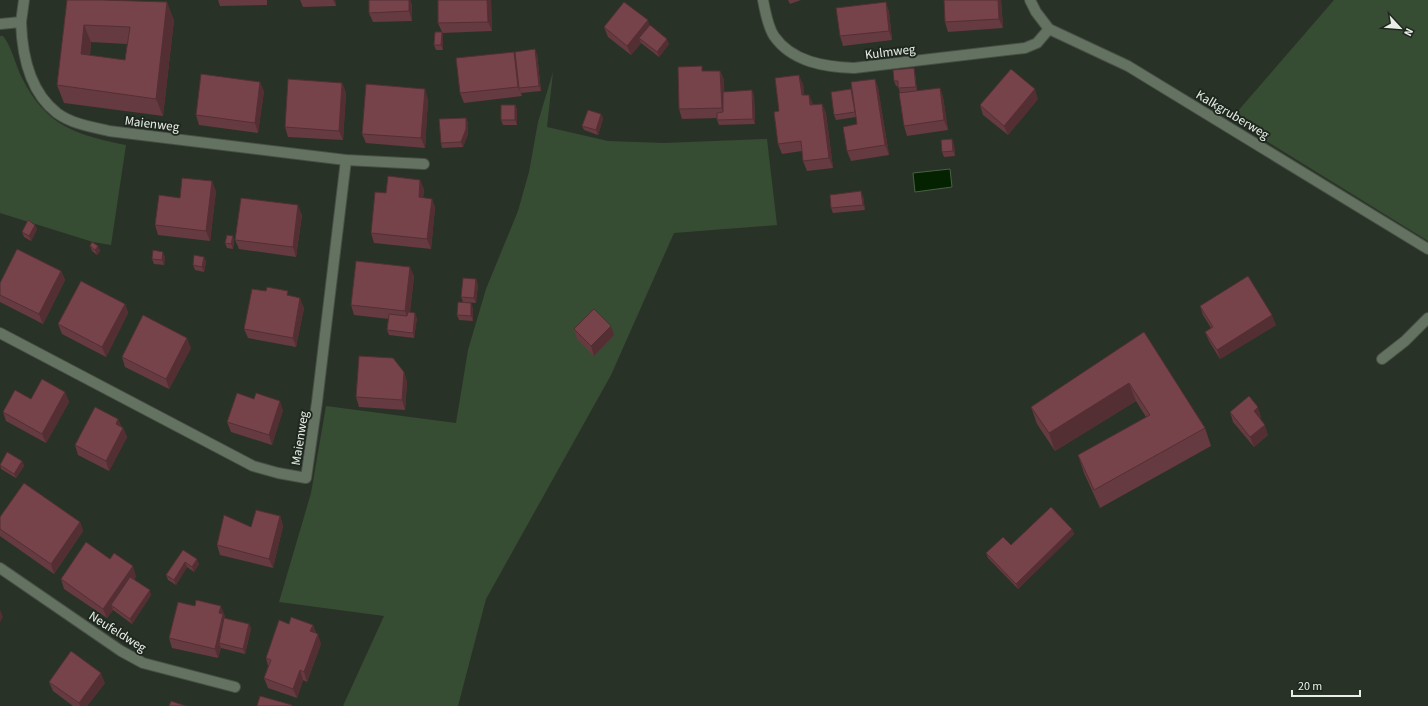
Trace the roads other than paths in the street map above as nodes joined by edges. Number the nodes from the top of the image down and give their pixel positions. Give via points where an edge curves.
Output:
1 (24, 0) edge
2 (763, 0) edge
3 (1030, 0) edge
4 (21, 22) junction
5 (0, 24) edge
6 (1049, 29) junction
7 (346, 160) junction
8 (424, 164) dead end
9 (1428, 249) edge
10 (1428, 318) edge
11 (0, 333) edge
12 (1382, 359) dead end
13 (0, 568) edge
14 (235, 687) dead end

1 - 4 street, Maienweg
2 - 6 street, Kulmweg via 773,34 784,48 799,57 836,67 854,68 1025,48 1037,43
3 - 6 street, Kalkgruberweg
4 - 5 street
4 - 7 street, Maienweg via 22,46 29,71 43,99 58,114 78,124 110,131
6 - 9 street, Kalkgruberweg via 1128,66
7 - 8 street, Maienweg
7 - 11 street, Maienweg via 306,478 278,474 253,466
10 - 12 street
13 - 14 street, Neufeldweg via 121,651 142,662

